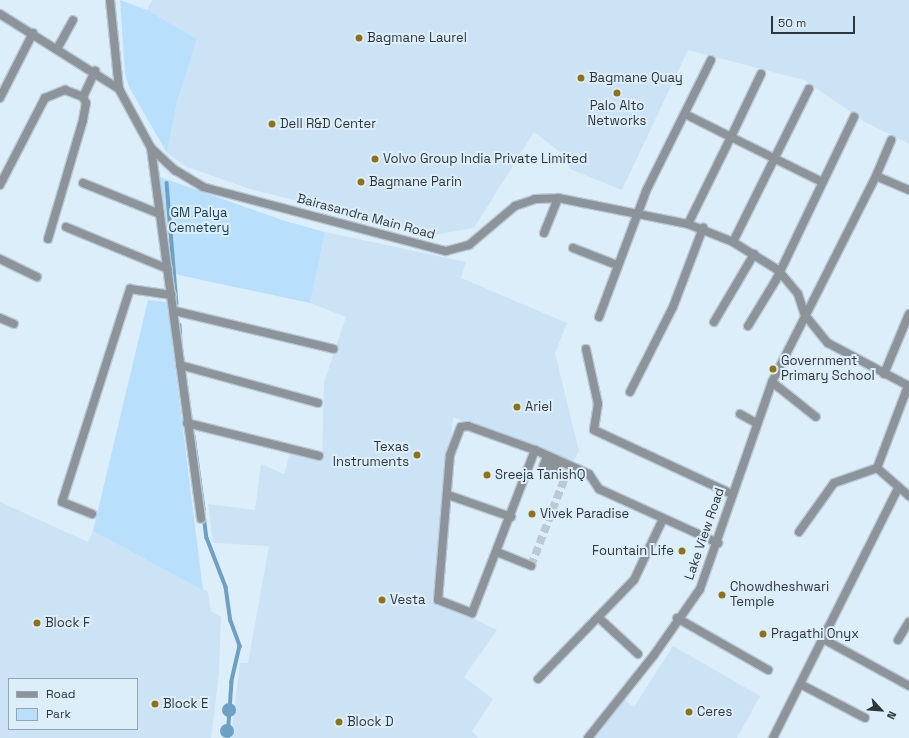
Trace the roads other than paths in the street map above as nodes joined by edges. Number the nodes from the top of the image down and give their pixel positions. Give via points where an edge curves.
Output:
1 (110, 0) edge
2 (0, 14) edge
3 (73, 20) dead end
4 (33, 33) junction
5 (57, 49) junction
6 (711, 60) dead end
7 (95, 71) junction
8 (761, 74) dead end
9 (119, 89) junction
10 (809, 89) dead end
11 (83, 97) junction
12 (0, 98) edge
13 (685, 114) junction
14 (854, 118) dead end
15 (731, 137) junction
16 (891, 140) dead end
17 (151, 148) junction
18 (774, 159) junction
19 (876, 176) junction
20 (822, 182) junction
21 (83, 183) dead end
22 (0, 185) edge
23 (909, 190) edge
24 (558, 198) junction
25 (637, 213) junction
26 (160, 214) junction
27 (688, 224) junction
28 (66, 227) dead end
29 (703, 228) junction
30 (544, 233) dead end
31 (48, 239) dead end
32 (733, 242) junction
33 (573, 248) dead end
34 (754, 254) junction
35 (0, 259) edge
36 (617, 265) junction
37 (168, 269) junction
38 (778, 270) junction
39 (37, 277) dead end
40 (172, 294) junction
41 (174, 311) junction
42 (909, 314) edge
43 (805, 315) junction
44 (599, 317) dead end
45 (0, 318) edge
46 (714, 322) dead end
47 (14, 324) dead end
48 (748, 326) dead end
49 (334, 349) dead end
50 (586, 349) dead end
51 (180, 365) junction
52 (884, 374) junction
53 (772, 382) junction
54 (908, 386) edge
55 (630, 392) dead end
56 (318, 403) dead end
57 (740, 414) dead end
58 (816, 416) dead end
59 (187, 423) junction
60 (756, 423) junction
61 (319, 456) dead end
62 (547, 456) junction
63 (877, 468) junction
64 (898, 488) junction
65 (732, 494) junction
66 (448, 495) junction
67 (909, 496) edge
68 (92, 514) dead end
69 (511, 517) junction
70 (201, 519) dead end
71 (663, 519) junction
72 (799, 532) dead end
73 (718, 543) junction
74 (497, 552) junction
75 (531, 566) dead end
76 (599, 618) junction
77 (677, 618) junction
78 (909, 622) edge
79 (826, 640) junction
80 (898, 640) dead end
81 (638, 654) dead end
82 (768, 670) dead end
83 (538, 679) dead end
84 (802, 685) junction
85 (909, 686) edge
86 (865, 718) dead end
87 (588, 738) edge
88 (773, 738) edge

1 - 9 street
2 - 4 street, Bairasandra Main Road
3 - 5 street
4 - 5 street, Bairasandra Main Road
4 - 12 street
5 - 7 street, Bairasandra Main Road
6 - 13 street
7 - 9 street, Bairasandra Main Road
7 - 11 street
8 - 15 street
9 - 17 street, Bairasandra Main Road
10 - 18 street
11 - 22 street via 65,90 45,98
11 - 31 street via 86,104 83,120
13 - 15 street
13 - 25 street
14 - 20 street
15 - 18 street
15 - 27 street
16 - 19 street, Lake View Road
17 - 24 street, Bairasandra Main Road via 175,170 204,187 446,251 469,245 515,206 535,199
17 - 26 street
18 - 20 street
18 - 32 street
19 - 23 street
19 - 43 street, Lake View Road
20 - 38 street
21 - 26 street
24 - 25 street, Bairasandra Main Road
24 - 30 street
25 - 27 street, Bairasandra Main Road
25 - 36 street
26 - 37 street
27 - 29 street, Bairasandra Main Road
28 - 37 street
29 - 32 street, Bairasandra Main Road
29 - 55 street via 673,307
32 - 34 street, Bairasandra Main Road
33 - 36 street
34 - 38 street, Bairasandra Main Road
34 - 46 street
35 - 39 street
36 - 44 street
37 - 40 street
38 - 43 street, Bairasandra Main Road via 798,294
38 - 48 street via 776,280
40 - 41 street
40 - 68 street via 130,289 62,502
41 - 49 street
41 - 51 street
42 - 52 street
43 - 52 street, Bairasandra Main Road via 828,343
43 - 53 street, Lake View Road
45 - 47 street
50 - 65 street via 598,404 594,430
51 - 56 street
51 - 59 street
52 - 54 street, Bairasandra Main Road
53 - 58 street
53 - 60 street, Lake View Road
54 - 63 street
57 - 60 street
59 - 61 street
59 - 70 street
60 - 65 street, Lake View Road
62 - 62 street via 549,470
62 - 66 street via 468,426 461,427 450,456
62 - 69 street
62 - 71 street via 589,474 599,489
63 - 64 street
63 - 72 street via 834,483
64 - 67 street
64 - 79 street
65 - 73 street, Lake View Road
66 - 69 street
66 - 74 street via 438,600 472,613
69 - 74 street
71 - 73 street
71 - 76 street via 634,580
73 - 77 street, Lake View Road via 700,589
74 - 75 street
76 - 81 street
76 - 83 street
77 - 82 street
77 - 87 street, Lake View Road via 654,655
78 - 80 street
79 - 84 street
79 - 85 street
84 - 86 street
84 - 88 street

